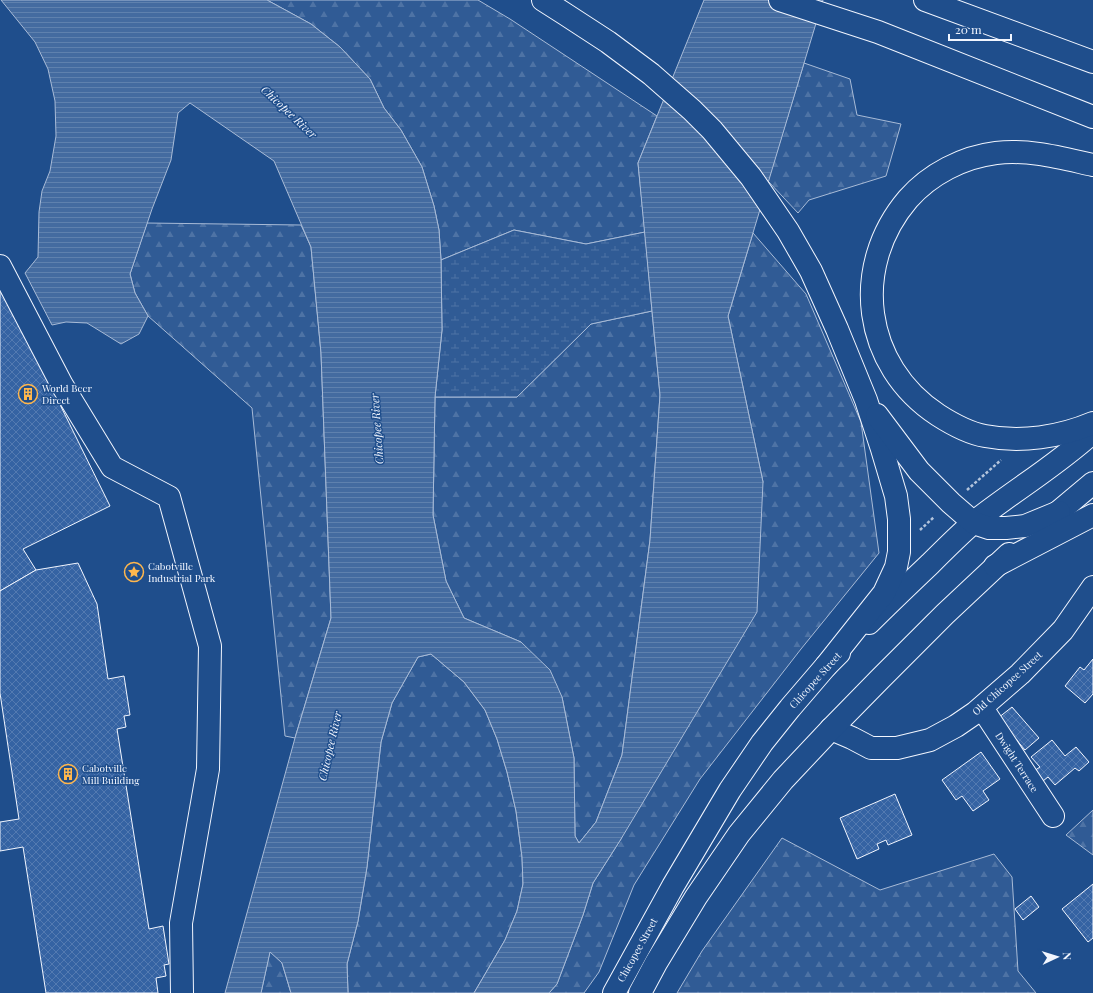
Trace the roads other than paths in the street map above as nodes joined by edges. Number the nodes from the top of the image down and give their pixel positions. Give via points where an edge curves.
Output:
1 (542, 0) edge
2 (780, 0) edge
3 (925, 0) edge
4 (1093, 62) edge
5 (1093, 117) edge
6 (1093, 165) edge
7 (0, 266) edge
8 (866, 400) junction
9 (1093, 423) edge
10 (1093, 432) edge
11 (1093, 483) edge
12 (1059, 512) junction
13 (1093, 515) edge
14 (974, 523) junction
15 (995, 566) junction
16 (1093, 587) edge
17 (826, 666) junction
18 (982, 708) junction
19 (831, 729) junction
20 (1053, 816) dead end
21 (182, 993) edge
22 (614, 993) edge
23 (640, 993) edge

1 - 8 main road via 629,57 692,110 731,152 771,204 811,271
2 - 5 main road via 878,32
3 - 4 main road
6 - 9 main road via 1010,152 965,161 938,174 912,194 890,224 876,258 872,291 878,337 891,367 915,398 947,421 965,430 1000,439 1061,434
7 - 21 main road via 62,385 112,467 169,497 210,646 208,769 181,924
8 - 14 main road via 919,471
8 - 17 main road via 896,496 899,552 896,567 884,593
10 - 14 main road, Chicopee Street via 1044,472
11 - 12 main road
12 - 14 main road via 1025,526 989,528
12 - 15 main road
13 - 15 main road
14 - 17 main road, Chicopee Street
15 - 19 main road
16 - 18 main road, Old Chicopee Street via 1064,630
17 - 22 main road, Chicopee Street via 762,743 730,790
18 - 19 main road, Old Chicopee Street via 930,740 896,748 871,748
18 - 20 main road, Dwight Terrace
19 - 23 main road via 783,780 739,834 696,897

